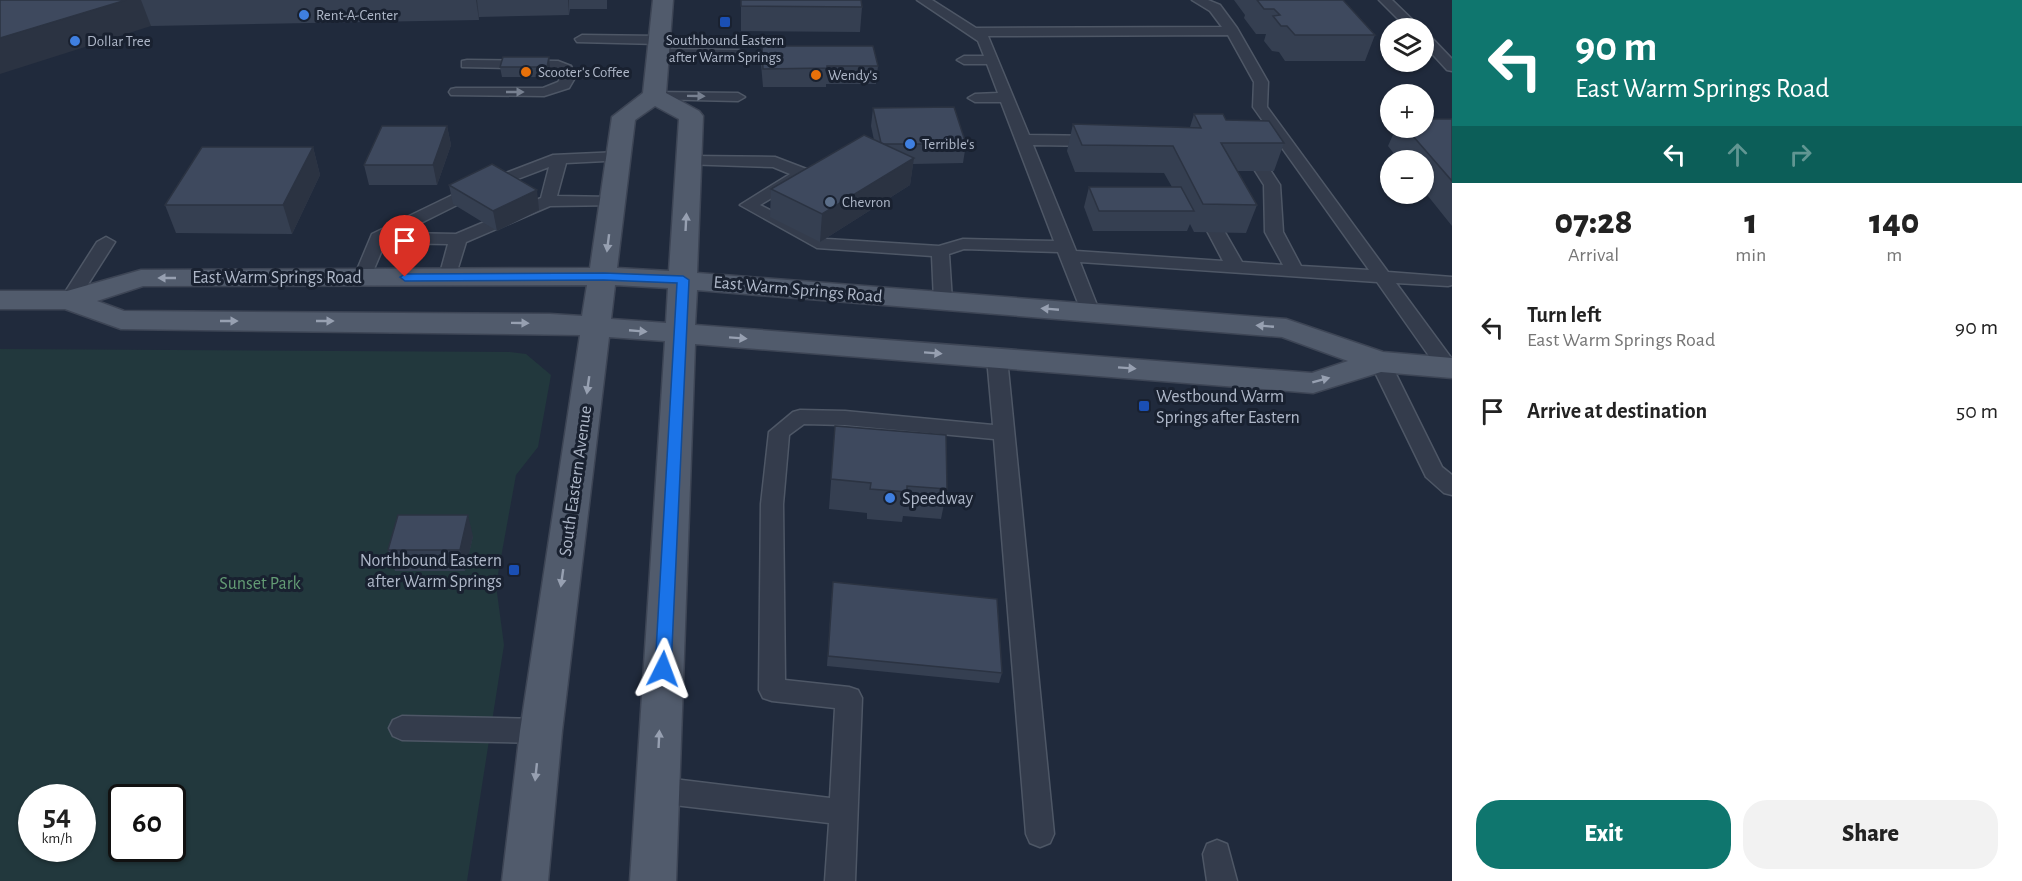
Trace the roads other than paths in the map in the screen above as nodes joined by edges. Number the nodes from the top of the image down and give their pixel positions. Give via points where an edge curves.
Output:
1 (663, 0) edge
2 (923, 0) edge
3 (1198, 0) edge
4 (1385, 0) edge
5 (1404, 18) edge
6 (1232, 31) junction
7 (975, 32) junction
8 (582, 39) dead end
9 (659, 46) junction
10 (1434, 48) edge
11 (739, 54) dead end
12 (964, 60) dead end
13 (993, 60) junction
14 (467, 64) dead end
15 (1452, 67) edge
16 (456, 92) dead end
17 (654, 96) junction
18 (738, 97) dead end
19 (1007, 97) junction
20 (975, 98) dead end
21 (1236, 135) edge
22 (1024, 140) junction
23 (1113, 141) edge
24 (619, 157) junction
25 (558, 158) junction
26 (689, 161) junction
27 (821, 164) edge
28 (803, 172) junction
29 (1195, 194) edge
30 (548, 201) junction
31 (613, 202) junction
32 (378, 238) junction
33 (458, 239) junction
34 (106, 242) dead end
35 (940, 251) junction
36 (1068, 252) junction
37 (1236, 266) junction
38 (1294, 269) junction
39 (1380, 274) junction
40 (604, 276) junction
41 (363, 277) junction
42 (448, 277) junction
43 (683, 280) junction
44 (1448, 280) dead end
45 (0, 300) edge
46 (69, 300) junction
47 (943, 301) junction
48 (1091, 313) junction
49 (596, 327) junction
50 (680, 334) junction
51 (997, 358) junction
52 (1380, 363) junction
53 (1450, 368) edge
54 (1003, 433) junction
55 (1452, 487) edge
56 (402, 728) dead end
57 (541, 731) junction
58 (657, 790) junction
59 (843, 812) junction
60 (1040, 834) dead end
61 (525, 881) edge
62 (653, 881) edge
63 (840, 881) edge

1 - 9 main road
2 - 7 lane
3 - 6 lane via 1215,8
4 - 5 lane
6 - 7 lane
6 - 39 lane via 1261,82 1260,107
7 - 13 lane via 984,39
8 - 9 lane
9 - 11 lane
9 - 17 main road
10 - 15 lane
12 - 13 lane
13 - 19 lane
16 -> 14 lane via 544,92 564,85 569,76 558,65
17 -> 18 lane
17 - 24 main road, South Eastern Avenue via 624,117
17 - 26 main road via 691,116
19 - 20 lane
19 - 22 lane
21 - 38 lane via 1242,138 1272,185 1274,232
22 - 23 lane
22 - 36 lane
24 - 25 lane
24 - 31 main road, South Eastern Avenue
25 - 30 lane
25 - 32 lane via 475,190
26 - 28 lane via 775,162
43 -> 26 main road
27 - 28 lane
28 - 35 lane via 748,204 823,244
29 - 37 lane
30 - 31 lane
30 - 33 lane
31 -> 40 main road, South Eastern Avenue
32 - 33 lane
32 - 41 lane
33 - 42 lane
34 - 46 lane
35 - 36 lane via 963,244
35 - 47 lane
36 - 37 lane
36 - 48 lane
37 - 38 lane
38 - 39 lane
39 - 44 lane
39 - 53 lane
40 - 42 main road, East Warm Springs Road
40 - 43 main road, East Warm Springs Road
40 - 49 main road, South Eastern Avenue
41 - 42 main road, East Warm Springs Road
41 -> 46 main road, East Warm Springs Road via 141,278
43 - 47 main road, East Warm Springs Road
43 - 50 main road
45 - 46 main road, East Warm Springs Road
46 -> 49 main road, East Warm Springs Road via 121,320 531,323
48 -> 47 main road, East Warm Springs Road
52 -> 48 main road, East Warm Springs Road via 1286,328
49 -> 50 main road, East Warm Springs Road
49 -> 57 main road, South Eastern Avenue
50 -> 51 main road, East Warm Springs Road
58 -> 50 main road
51 -> 52 main road, East Warm Springs Road via 1313,382
51 - 54 lane
52 - 53 main road, East Warm Springs Road
52 - 55 lane via 1434,472
54 - 59 lane via 800,417 779,432 772,504 772,690 849,698
54 - 60 lane
56 - 57 lane
57 -> 61 main road, South Eastern Avenue
58 - 59 lane
58 - 62 main road
59 - 63 lane

